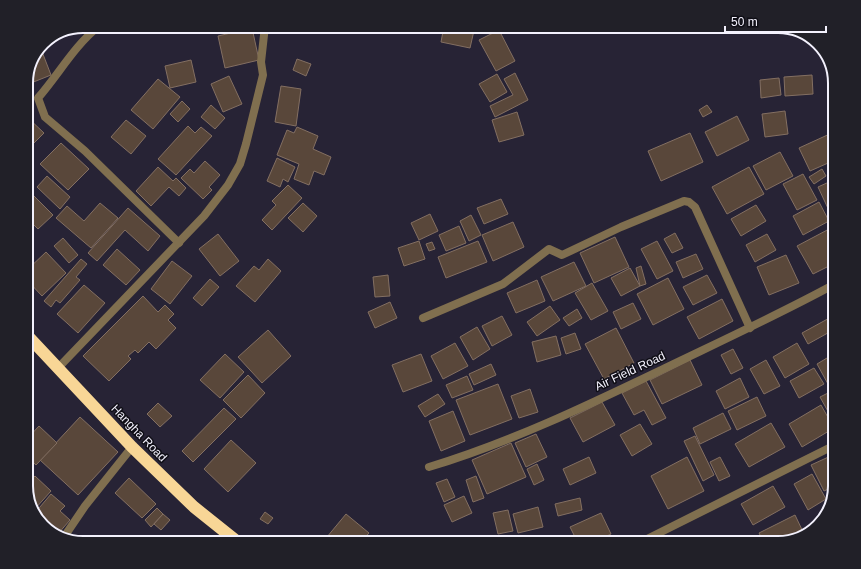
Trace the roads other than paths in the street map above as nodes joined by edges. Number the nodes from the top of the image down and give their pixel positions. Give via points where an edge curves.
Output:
1 (89, 33) edge
2 (264, 33) edge
3 (179, 243) junction
4 (828, 288) edge
5 (423, 318) dead end
6 (750, 328) junction
7 (33, 341) edge
8 (58, 368) junction
9 (132, 447) junction
10 (828, 449) edge
11 (429, 467) dead end
12 (67, 533) edge
13 (230, 536) edge
14 (652, 536) edge

1 - 3 street via 38,98 45,117 85,150
2 - 3 street via 261,62 263,75 240,164 228,185
3 - 8 street
4 - 6 street, Air Field Road
5 - 6 street via 502,284 549,249 562,255 684,201 695,207
6 - 11 street, Air Field Road via 562,416 489,447
7 - 8 highway, Hangha Road
8 - 9 highway, Hangha Road
9 - 12 street
9 - 13 highway, Hangha Road via 194,507
10 - 14 street

